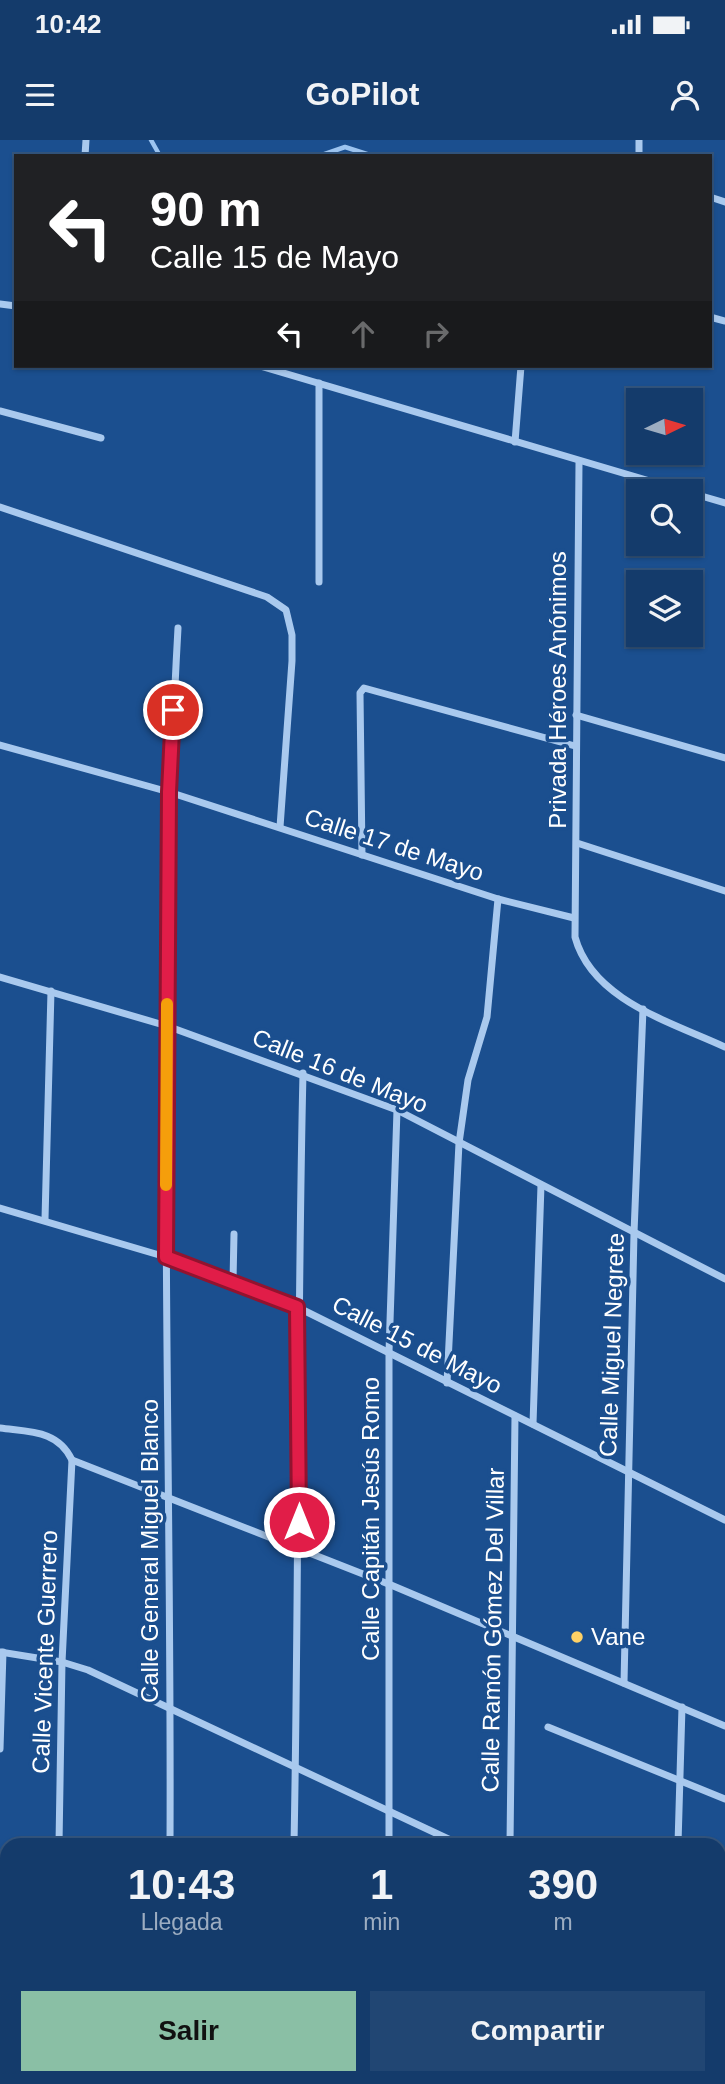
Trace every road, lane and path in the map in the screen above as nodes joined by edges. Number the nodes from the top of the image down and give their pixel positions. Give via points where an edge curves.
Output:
1 (267, 368) edge
2 (521, 368) edge
3 (319, 383) junction
4 (0, 411) edge
5 (101, 438) dead end
6 (515, 442) junction
7 (579, 463) junction
8 (640, 479) edge
9 (703, 496) edge
10 (725, 503) edge
11 (0, 507) edge
12 (319, 582) dead end
13 (178, 628) dead end
14 (576, 715) junction
15 (0, 745) edge
16 (575, 746) junction
17 (725, 758) edge
18 (169, 792) junction
19 (279, 827) junction
20 (577, 843) junction
21 (362, 855) junction
22 (725, 891) edge
23 (498, 899) junction
24 (574, 919) junction
25 (0, 977) edge
26 (51, 991) junction
27 (643, 1009) junction
28 (167, 1026) junction
29 (725, 1047) edge
30 (303, 1073) junction
31 (397, 1110) junction
32 (459, 1143) junction
33 (541, 1185) junction
34 (0, 1208) edge
35 (45, 1220) junction
36 (634, 1233) junction
37 (234, 1234) dead end
38 (166, 1257) junction
39 (725, 1279) edge
40 (233, 1280) junction
41 (297, 1307) junction
42 (389, 1352) junction
43 (447, 1383) junction
44 (515, 1416) junction
45 (533, 1424) junction
46 (0, 1428) edge
47 (72, 1460) junction
48 (628, 1471) junction
49 (170, 1498) junction
50 (725, 1520) edge
51 (299, 1549) junction
52 (391, 1585) junction
53 (512, 1636) junction
54 (1, 1652) edge
55 (62, 1662) junction
56 (624, 1683) junction
57 (682, 1707) junction
58 (171, 1709) junction
59 (725, 1726) edge
60 (548, 1727) dead end
61 (0, 1749) edge
62 (295, 1768) junction
63 (680, 1782) junction
64 (725, 1799) edge
65 (390, 1812) junction
66 (59, 1838) edge
67 (170, 1838) edge
68 (294, 1838) edge
69 (389, 1838) edge
70 (446, 1838) edge
71 (510, 1838) edge
72 (678, 1838) edge

1 - 3 street
2 - 6 street
3 - 6 street
3 - 12 street
4 - 5 street
6 - 7 street
7 - 8 street
7 - 14 street, Privada Héroes Anónimos
9 - 10 street
11 - 19 street via 267,597 286,610 292,661
13 - 18 street, Calle General Miguel Blanco
14 - 16 street, Privada Héroes Anónimos
14 - 17 street
15 - 18 street, Calle 17 de Mayo
16 - 20 street, Privada Héroes Anónimos
16 - 21 street via 367,688 360,693
18 - 19 street, Calle 17 de Mayo
18 - 28 street, Calle General Miguel Blanco
19 - 21 street, Calle 17 de Mayo
20 - 22 street
20 - 24 street, Privada Héroes Anónimos
21 - 23 street, Calle 17 de Mayo
23 - 24 street, Calle 17 de Mayo
23 - 32 street via 484,1034 468,1080
24 - 27 street via 579,953 588,967 605,987
25 - 26 street, Calle 16 de Mayo
26 - 28 street, Calle 16 de Mayo
26 - 35 street
27 - 29 street
27 - 36 street, Calle Miguel Negrete
28 - 30 street, Calle 16 de Mayo
28 - 38 street, Calle General Miguel Blanco
30 - 31 street, Calle 16 de Mayo
30 - 41 street
31 - 32 street, Calle 16 de Mayo
31 - 42 street, Calle Capitán Jesús Romo
32 - 33 street, Calle 16 de Mayo
32 - 43 street
33 - 36 street, Calle 16 de Mayo
33 - 45 street
34 - 35 street, Calle 15 de Mayo
35 - 38 street, Calle 15 de Mayo
36 - 39 street, Calle 16 de Mayo
36 - 48 street, Calle Miguel Negrete
37 - 40 street
38 - 40 street, Calle 15 de Mayo
38 - 49 street, Calle General Miguel Blanco
40 - 41 street, Calle 15 de Mayo
41 - 42 street, Calle 15 de Mayo
41 - 51 street
42 - 43 street, Calle 15 de Mayo
42 - 52 street, Calle Capitán Jesús Romo
43 - 44 street, Calle 15 de Mayo
44 - 45 street, Calle 15 de Mayo
44 - 53 street, Calle Ramón Gómez Del Villar
45 - 48 street, Calle 15 de Mayo
46 - 47 street via 53,1436
47 - 49 street
47 - 55 street, Calle Vicente Guerrero
48 - 50 street, Calle 15 de Mayo
48 - 56 street, Calle Miguel Negrete
49 - 51 street
49 - 58 street, Calle General Miguel Blanco
51 - 52 street
51 - 62 street
52 - 53 street
52 - 65 street, Calle Capitán Jesús Romo
53 - 56 street
53 - 71 street, Calle Ramón Gómez Del Villar
54 - 55 street
54 - 61 street
55 - 58 street
55 - 66 street, Calle Vicente Guerrero
56 - 57 street
57 - 59 street
57 - 63 street
58 - 62 street
58 - 67 street, Calle General Miguel Blanco
60 - 63 street
62 - 65 street
62 - 68 street
63 - 64 street
63 - 72 street
65 - 69 street, Calle Capitán Jesús Romo
65 - 70 street

